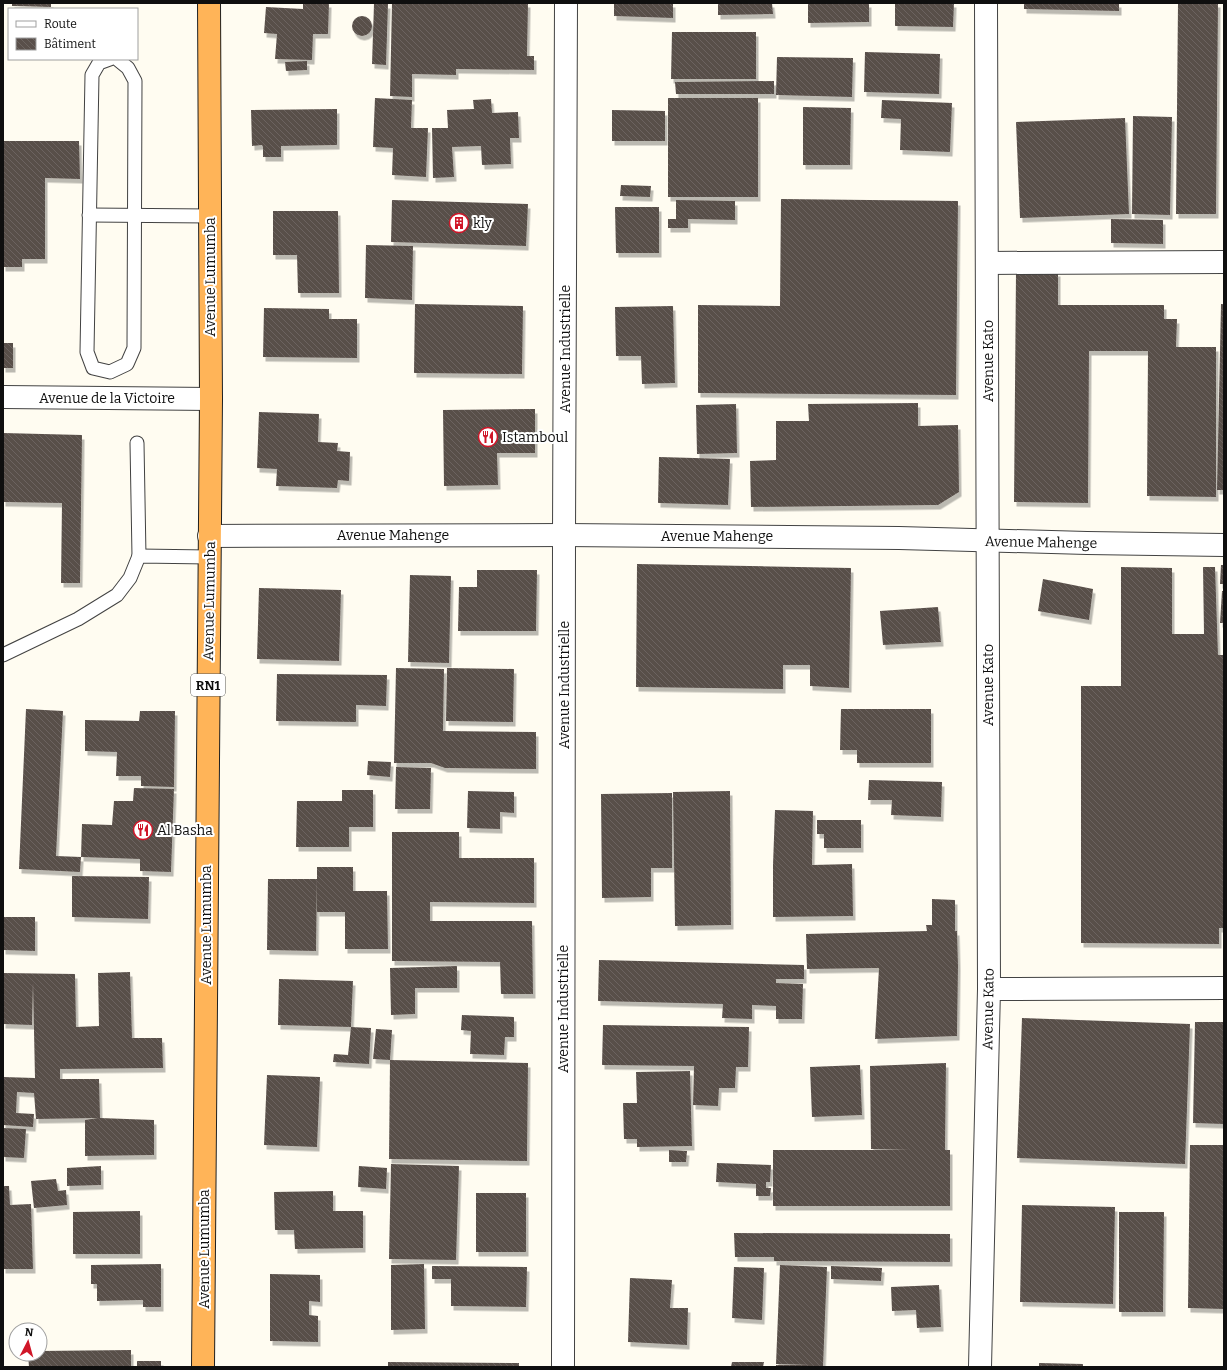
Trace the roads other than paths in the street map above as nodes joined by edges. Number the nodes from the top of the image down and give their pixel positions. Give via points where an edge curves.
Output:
1 (209, 3) edge
2 (566, 3) edge
3 (986, 3) edge
4 (108, 60) edge
5 (117, 60) edge
6 (89, 215) junction
7 (134, 216) junction
8 (210, 216) junction
9 (1224, 262) edge
10 (987, 263) junction
11 (3, 397) edge
12 (211, 399) junction
13 (138, 443) dead end
14 (564, 535) junction
15 (988, 540) junction
16 (1224, 544) edge
17 (209, 546) junction
18 (139, 556) junction
19 (3, 655) edge
20 (1224, 988) edge
21 (989, 989) junction
22 (203, 1367) edge
23 (563, 1367) edge
24 (980, 1367) edge

1 - 8 highway, Avenue Lumumba / RN1
2 - 14 street, Avenue Industrielle
3 - 10 street, Avenue Kato
4 - 6 lane via 99,64 92,75
5 - 7 lane via 128,68 135,81
6 - 7 lane
6 - 7 lane via 87,352 93,368 110,372 127,364 134,348
7 - 8 lane
8 - 12 highway, Avenue Lumumba / RN1
9 - 10 street
10 - 15 street, Avenue Kato
11 - 12 street, Avenue de la Victoire
12 - 17 highway, Avenue Lumumba / RN1
13 - 18 lane
14 - 15 street, Avenue Mahenge
14 - 17 street, Avenue Mahenge
14 - 23 street, Avenue Industrielle
15 - 16 street, Avenue Mahenge
15 - 21 street, Avenue Kato
17 - 18 lane
17 - 22 highway, Avenue Lumumba / RN1
18 - 19 lane via 130,578 117,595 78,620
20 - 21 street
21 - 24 street, Avenue Kato

